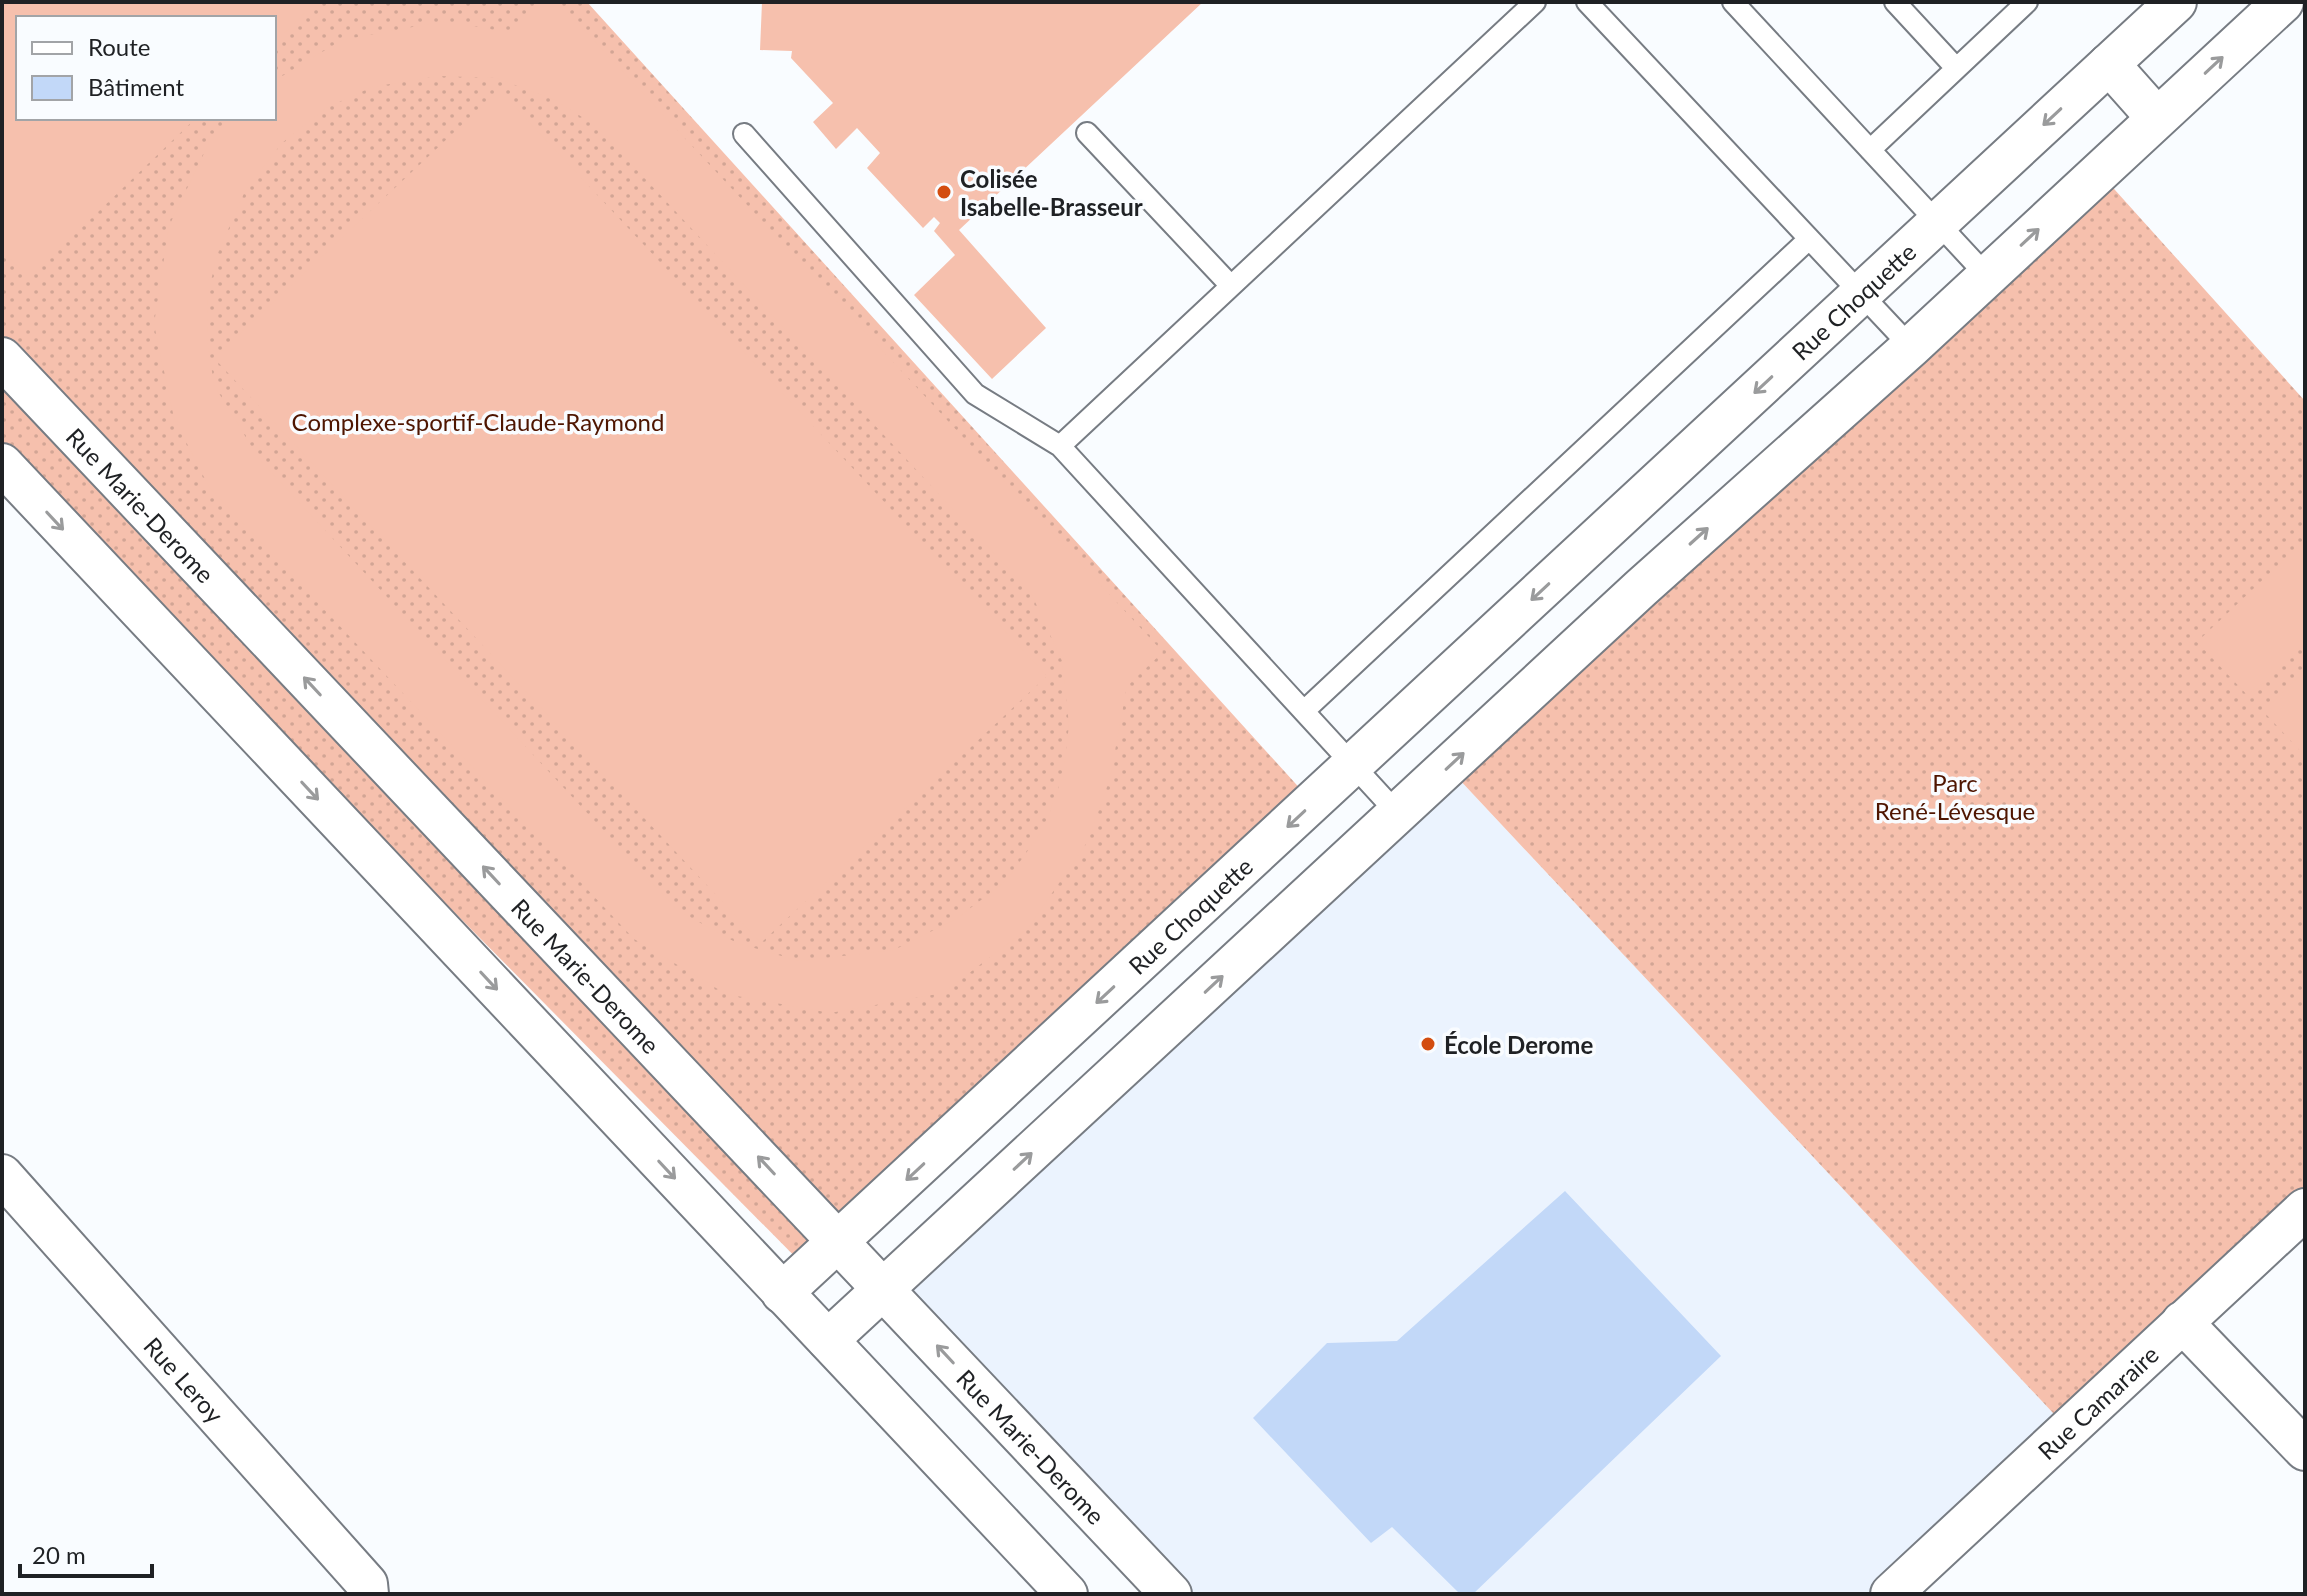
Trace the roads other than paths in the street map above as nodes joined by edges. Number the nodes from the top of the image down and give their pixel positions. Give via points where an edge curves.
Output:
1 (1535, 2) edge
2 (1587, 2) edge
3 (1733, 2) edge
4 (1895, 2) edge
5 (2027, 2) edge
6 (2176, 2) edge
7 (2283, 2) edge
8 (2109, 64) junction
9 (1956, 68) junction
10 (2157, 118) junction
11 (1087, 133) dead end
12 (744, 134) dead end
13 (1870, 150) junction
14 (1938, 223) junction
15 (1809, 239) junction
16 (1987, 276) junction
17 (1231, 286) junction
18 (1861, 295) junction
19 (1911, 347) junction
20 (2, 358) edge
21 (1060, 446) junction
22 (2, 464) edge
23 (1597, 539) junction
24 (1641, 588) junction
25 (1304, 711) junction
26 (1353, 766) junction
27 (1398, 814) junction
28 (2, 1175) edge
29 (2305, 1209) edge
30 (839, 1243) junction
31 (884, 1290) junction
32 (782, 1293) junction
33 (2182, 1322) junction
34 (828, 1340) junction
35 (2305, 1450) edge
36 (368, 1589) edge
37 (1067, 1594) edge
38 (1171, 1594) edge
39 (1891, 1594) edge

1 - 17 lane
2 - 15 lane
3 - 13 lane
4 - 9 lane
5 - 9 lane
6 - 8 street, Rue Choquette
10 -> 7 street
8 - 10 street
8 -> 14 street, Rue Choquette
9 - 13 lane
16 -> 10 street
11 - 17 lane
12 - 21 lane via 975,394
13 - 14 lane
14 - 16 lane
14 - 18 street, Rue Choquette
15 - 18 lane
15 - 25 lane
16 - 19 street
17 - 21 lane
18 - 19 lane
18 -> 23 street, Rue Choquette
24 -> 19 street
30 -> 20 street, Rue Marie-Derome
21 - 25 lane
22 -> 32 street
23 - 24 street
23 -> 26 street, Rue Choquette
27 -> 24 street
25 - 26 lane
26 - 27 lane
26 -> 30 street, Rue Choquette
31 -> 27 street
28 - 36 street, Rue Leroy
29 - 33 street, Rue Camaraire
30 - 31 street, Rue Marie-Derome
30 - 32 street, Rue Choquette
31 - 34 street
38 -> 31 street, Rue Marie-Derome
32 - 34 street
33 - 35 street
33 - 39 street, Rue Camaraire
34 - 37 street

